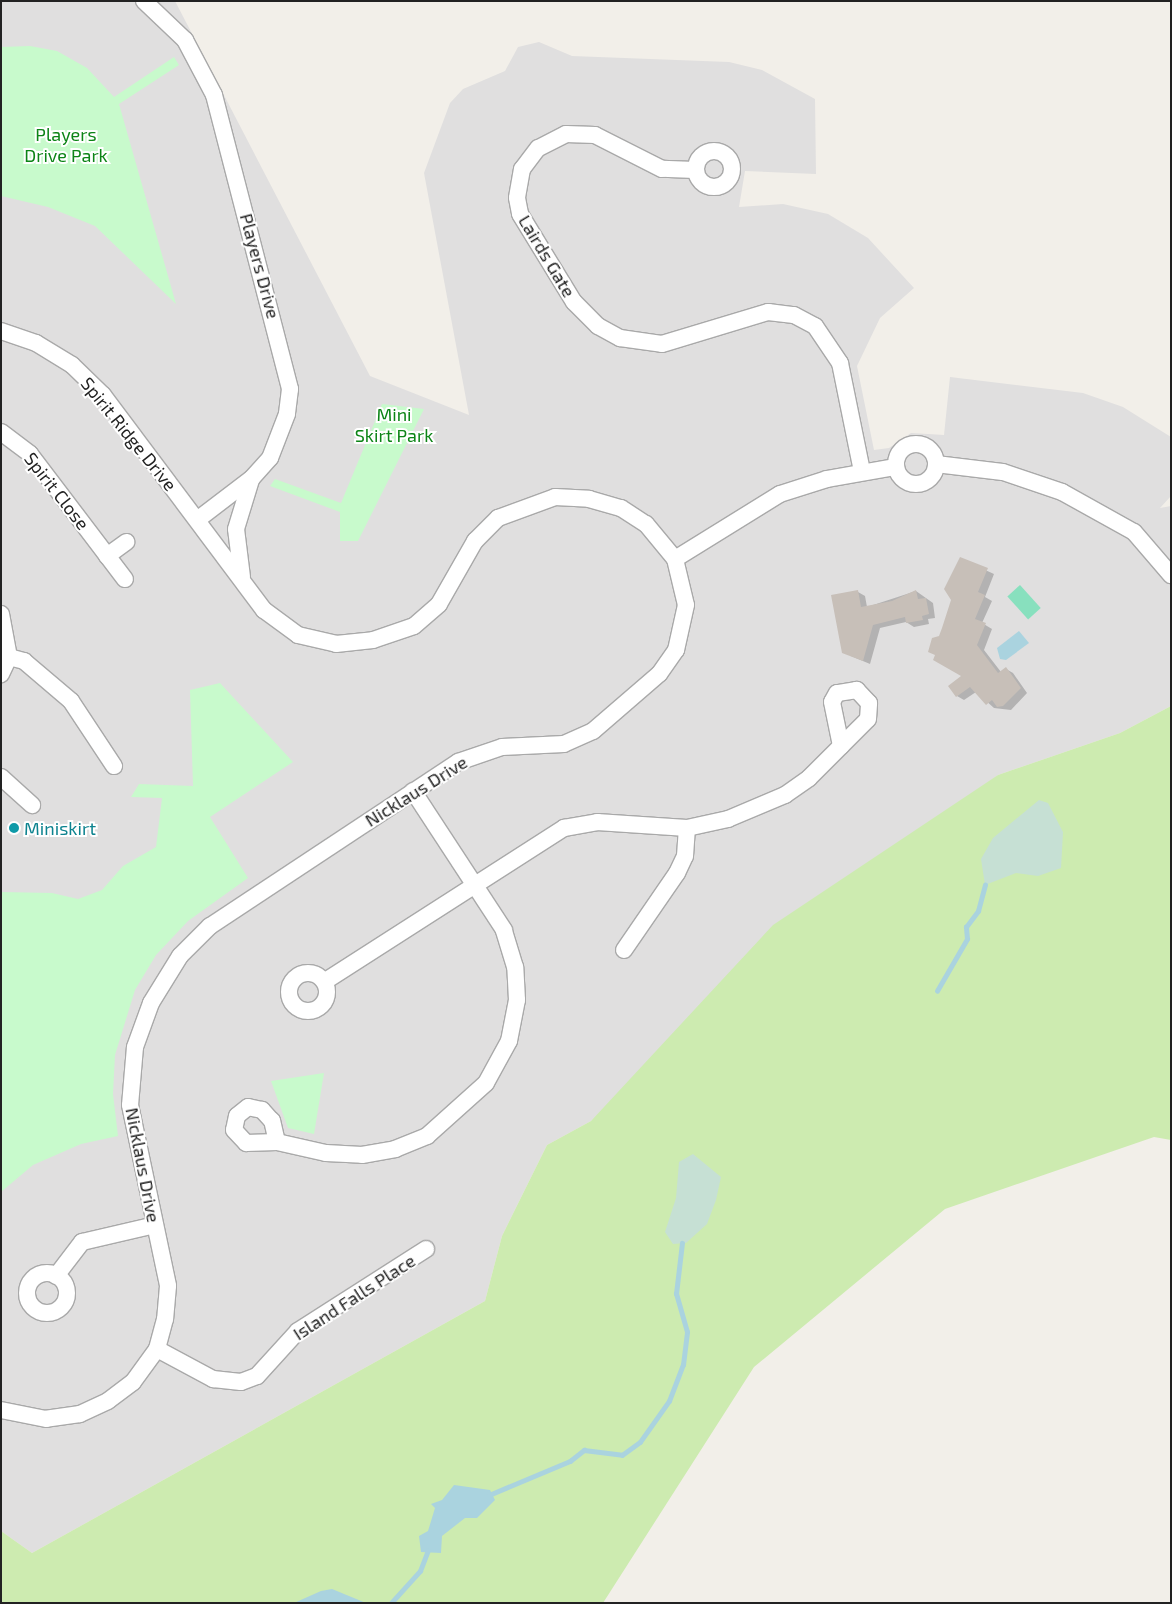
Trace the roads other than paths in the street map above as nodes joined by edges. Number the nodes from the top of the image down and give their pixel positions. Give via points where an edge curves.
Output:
1 (144, 1) edge
2 (695, 170) dead end
3 (1, 331) edge
4 (1, 432) edge
5 (936, 464) junction
6 (896, 467) junction
7 (862, 471) junction
8 (252, 478) junction
9 (197, 520) junction
10 (126, 542) dead end
11 (108, 556) junction
12 (675, 559) junction
13 (1171, 575) edge
14 (125, 579) dead end
15 (244, 582) junction
16 (1, 614) edge
17 (9, 657) junction
18 (1, 674) edge
19 (841, 746) dead end
20 (114, 766) dead end
21 (1, 776) edge
22 (412, 791) junction
23 (32, 805) dead end
24 (688, 828) junction
25 (474, 882) junction
26 (624, 950) dead end
27 (327, 980) dead end
28 (277, 1142) dead end
29 (155, 1225) junction
30 (426, 1249) dead end
31 (56, 1276) dead end
32 (156, 1349) junction
33 (1, 1410) edge

1 - 8 street, Players Drive via 185,40 214,96 287,367 288,414 280,438
2 - 7 street, Lairds Gate via 662,169 594,134 566,134 542,145 522,169 517,198 520,214 574,302 598,326 620,338 662,344 768,312 794,315 815,326 827,338 840,363
3 - 9 street, Spirit Ridge Drive via 36,343 72,365 103,395
4 - 11 street, Spirit Close via 30,454
5 - 6 street via 934,474 917,484 899,476
5 - 6 street via 933,453 914,444 900,452
5 - 13 street via 1003,472 1062,492 1129,528
6 - 7 street
7 - 12 street via 780,494
8 - 9 street, Players Drive
8 - 15 street, Nicklaus Drive via 236,529
9 - 15 street, Nicklaus Drive
10 - 11 street
11 - 14 street, Spirit Close
12 - 15 street, Nicklaus Drive via 646,524 621,508 589,499 555,497 498,518 475,541 439,604 414,626 373,640 336,644 298,635 264,610
12 - 22 street, Nicklaus Drive via 683,580 684,627 659,674 623,709 593,731 564,744 478,752
16 - 17 street
17 - 18 street
17 - 20 street via 24,661 71,701
19 - 24 street via 785,795 728,819
21 - 23 street
22 - 25 street
22 - 29 street, Nicklaus Drive via 210,926 180,956 158,990 134,1047 130,1105
24 - 25 street via 581,823 546,835
24 - 26 street via 685,856 677,873
25 - 27 street
25 - 28 street via 504,930 515,967 517,1000 509,1041 486,1083 427,1136 395,1149 362,1155 326,1153
29 - 31 street via 82,1242
29 - 32 street, Nicklaus Drive via 168,1286 166,1319
30 - 32 street, Island Falls Place via 298,1331 257,1376 241,1382 213,1379
32 - 33 street, Nicklaus Drive via 133,1382 108,1401 80,1414 46,1419

